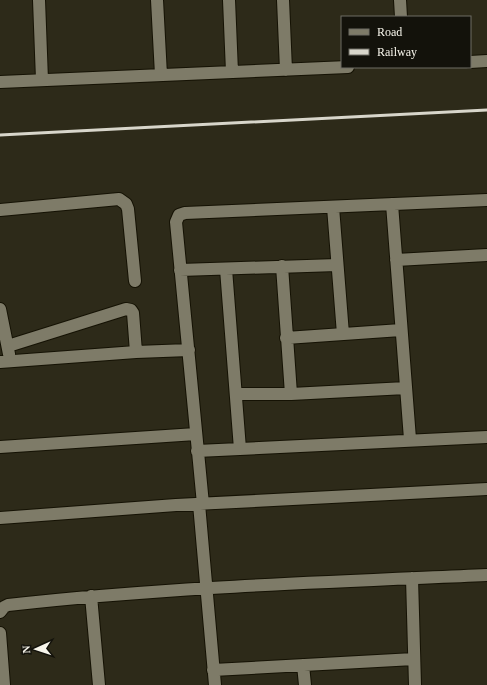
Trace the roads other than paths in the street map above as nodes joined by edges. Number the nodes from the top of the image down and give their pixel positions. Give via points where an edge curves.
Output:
1 (39, 0) edge
2 (157, 0) edge
3 (229, 0) edge
4 (283, 0) edge
5 (400, 0) edge
6 (401, 16) edge
7 (487, 61) edge
8 (471, 62) edge
9 (341, 67) edge
10 (286, 70) junction
11 (232, 72) junction
12 (161, 75) junction
13 (42, 80) junction
14 (0, 82) edge
15 (487, 200) edge
16 (392, 204) junction
17 (333, 207) junction
18 (0, 210) edge
19 (487, 255) edge
20 (396, 260) junction
21 (337, 265) junction
22 (282, 266) junction
23 (226, 269) junction
24 (180, 270) junction
25 (135, 281) dead end
26 (0, 309) edge
27 (401, 330) junction
28 (343, 334) junction
29 (286, 338) junction
30 (8, 346) junction
31 (189, 350) junction
32 (136, 352) junction
33 (5, 361) edge
34 (406, 388) junction
35 (236, 394) junction
36 (291, 394) junction
37 (196, 434) junction
38 (487, 437) edge
39 (410, 439) junction
40 (0, 447) edge
41 (240, 449) junction
42 (197, 451) junction
43 (487, 489) edge
44 (201, 504) junction
45 (0, 518) edge
46 (487, 575) edge
47 (412, 578) junction
48 (206, 588) junction
49 (91, 596) junction
50 (0, 612) edge
51 (0, 634) edge
52 (414, 659) junction
53 (303, 665) junction
54 (213, 670) junction
55 (4, 685) edge
56 (99, 685) edge
57 (215, 685) edge
58 (305, 685) edge
59 (415, 685) edge

1 - 13 street
2 - 12 street
3 - 11 street
4 - 10 street
5 - 6 street
7 - 8 street
9 - 10 street
10 - 11 street
11 - 12 street
12 - 13 street
13 - 14 street
15 - 16 street
16 - 17 street
16 - 20 street
17 - 21 street
17 - 24 street via 182,214 176,222
18 - 25 street via 120,199 128,209
19 - 20 street
20 - 27 street
21 - 22 street
21 - 28 street
22 - 23 street
22 - 29 street
23 - 24 street
23 - 35 street
24 - 31 street
26 - 30 street
27 - 28 street
27 - 34 street
28 - 29 street
29 - 36 street
30 - 32 street via 126,309 133,313
30 - 33 street
31 - 32 street
31 - 37 street
32 - 33 street
34 - 36 street
34 - 39 street
35 - 36 street
35 - 41 street
37 - 40 street
37 - 42 street
38 - 39 street
39 - 41 street
41 - 42 street
42 - 44 street
43 - 44 street
44 - 45 street
44 - 48 street
46 - 47 street
47 - 48 street
47 - 52 street
48 - 49 street
48 - 54 street
49 - 50 street via 8,605
49 - 56 street
51 - 55 street
52 - 53 street
52 - 59 street
53 - 54 street
53 - 58 street
54 - 57 street

